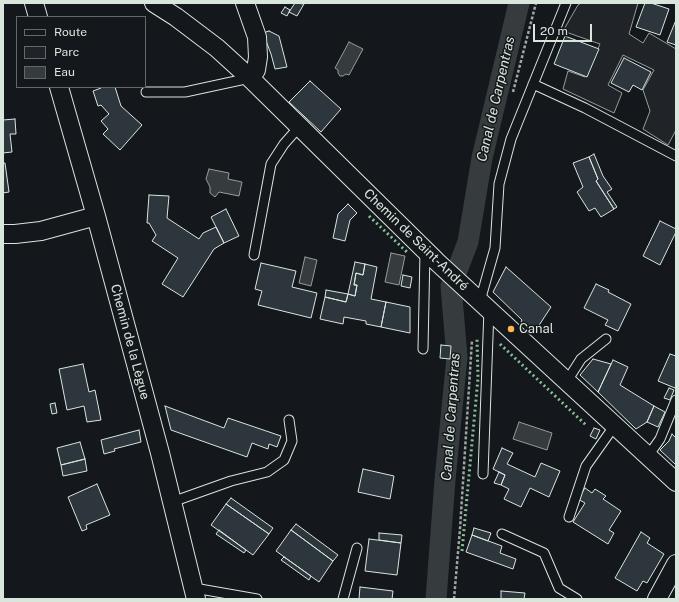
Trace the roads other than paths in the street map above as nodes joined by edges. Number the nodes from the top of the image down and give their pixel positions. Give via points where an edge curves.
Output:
1 (34, 3) edge
2 (154, 3) edge
3 (245, 3) edge
4 (566, 3) edge
5 (38, 16) edge
6 (250, 78) junction
7 (533, 84) junction
8 (59, 88) edge
9 (146, 92) dead end
10 (299, 127) junction
11 (676, 156) edge
12 (96, 216) junction
13 (3, 234) edge
14 (254, 255) dead end
15 (431, 256) junction
16 (479, 300) junction
17 (606, 339) dead end
18 (423, 349) dead end
19 (566, 381) junction
20 (676, 400) edge
21 (289, 420) dead end
22 (615, 425) junction
23 (648, 456) junction
24 (483, 474) dead end
25 (676, 482) edge
26 (172, 502) junction
27 (569, 517) dead end
28 (502, 534) dead end
29 (357, 548) dead end
30 (676, 564) edge
31 (195, 594) edge
32 (257, 599) edge
33 (343, 599) edge
34 (577, 599) edge
35 (657, 599) edge

1 - 5 street
2 - 6 street, Chemin de Saint-André via 217,48
3 - 6 street via 257,37 256,70
4 - 7 lane
6 - 9 lane via 185,92
6 - 10 street, Chemin de Saint-André
7 - 11 lane
7 - 16 lane via 511,140 499,184 495,248
8 - 12 street, Chemin de la Lègue
10 - 14 lane via 271,164
10 - 15 street, Chemin de Saint-André
12 - 13 street via 41,231
12 - 26 street, Chemin de la Lègue
15 - 16 street, Chemin de Saint-André
15 - 18 lane
16 - 19 street, Chemin de Saint-André
16 - 24 lane
17 - 19 lane via 581,359
19 - 22 street, Chemin de Saint-André
20 - 23 lane via 660,439
21 - 26 lane via 292,441 284,460 267,472 231,481
22 - 23 street, Chemin de Saint-André
22 - 27 lane via 586,466
23 - 25 street, Chemin de Saint-André
26 - 31 street, Chemin de la Lègue
28 - 34 lane via 544,553 559,588
29 - 33 lane
30 - 35 street
31 - 32 lane

